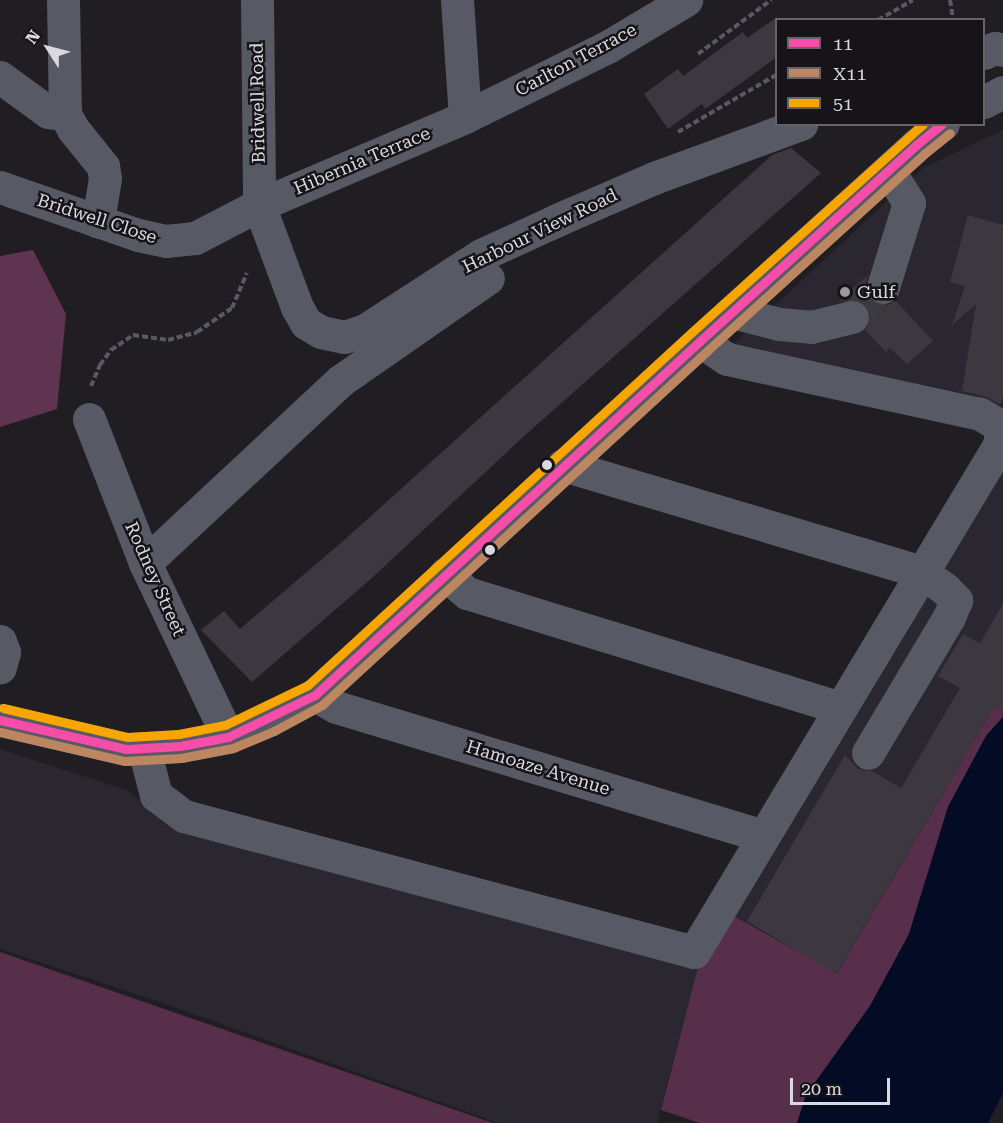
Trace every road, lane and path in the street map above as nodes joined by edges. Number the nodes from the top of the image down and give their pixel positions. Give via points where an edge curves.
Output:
1 (63, 0) edge
2 (257, 0) edge
3 (457, 0) edge
4 (686, 0) edge
5 (771, 0) edge
6 (913, 0) edge
7 (950, 0) edge
8 (882, 18) edge
9 (953, 18) edge
10 (1003, 50) edge
11 (985, 53) edge
12 (698, 54) dead end
13 (775, 76) edge
14 (0, 77) edge
15 (1003, 92) edge
16 (985, 101) edge
17 (65, 114) junction
18 (465, 117) junction
19 (795, 126) edge
20 (941, 126) edge
21 (672, 136) dead end
22 (889, 171) junction
23 (0, 187) edge
24 (259, 205) junction
25 (557, 220) junction
26 (98, 221) junction
27 (247, 266) dead end
28 (883, 287) tunnel mouth
29 (732, 312) junction
30 (852, 316) tunnel mouth
31 (700, 341) junction
32 (89, 418) joint
33 (563, 465) junction
34 (145, 563) junction
35 (921, 572) junction
36 (445, 574) junction
37 (0, 641) edge
38 (0, 667) edge
39 (315, 695) junction
40 (841, 708) junction
41 (0, 720) edge
42 (228, 736) junction
43 (144, 749) junction
44 (868, 753) dead end
45 (764, 836) junction

1 - 17 street
2 - 24 street, Bridwell Road
3 - 18 street
4 - 18 street, Carlton Terrace via 609,46
5 - 12 path
6 - 8 path
7 - 9 path
10 - 11 street via 995,48
13 - 21 path
14 - 17 street via 48,112
15 - 16 street
17 - 26 street via 103,166 105,178
18 - 24 street, Hibernia Terrace
19 - 25 street, Harbour View Road via 654,177
20 - 22 street
22 - 28 street via 909,203
22 - 29 street
23 - 26 street, Bridwell Close
24 - 25 street, Harbour View Road via 306,323 321,332 344,337 365,330 481,255
24 - 26 street, Bridwell Close via 195,238 166,241
25 - 34 street via 547,236 529,250 340,381
27 - 32 path via 247,277 232,308 197,332 168,340 133,335 111,350 100,365 88,396
29 - 30 street via 779,324 811,327
29 - 31 street
31 - 33 street
31 - 35 street via 727,359 980,414 1002,427 999,445
32 - 34 street, Rodney Street
33 - 35 street
33 - 36 street
34 - 42 street, Rodney Street
35 - 40 street
35 - 44 street via 956,600
36 - 39 street
36 - 40 street via 467,593
37 - 38 street via 4,652
39 - 42 street
39 - 45 street, Hamoaze Avenue via 336,707
40 - 45 street
41 - 43 street
42 - 43 street
43 - 45 street via 156,795 184,816 694,952

